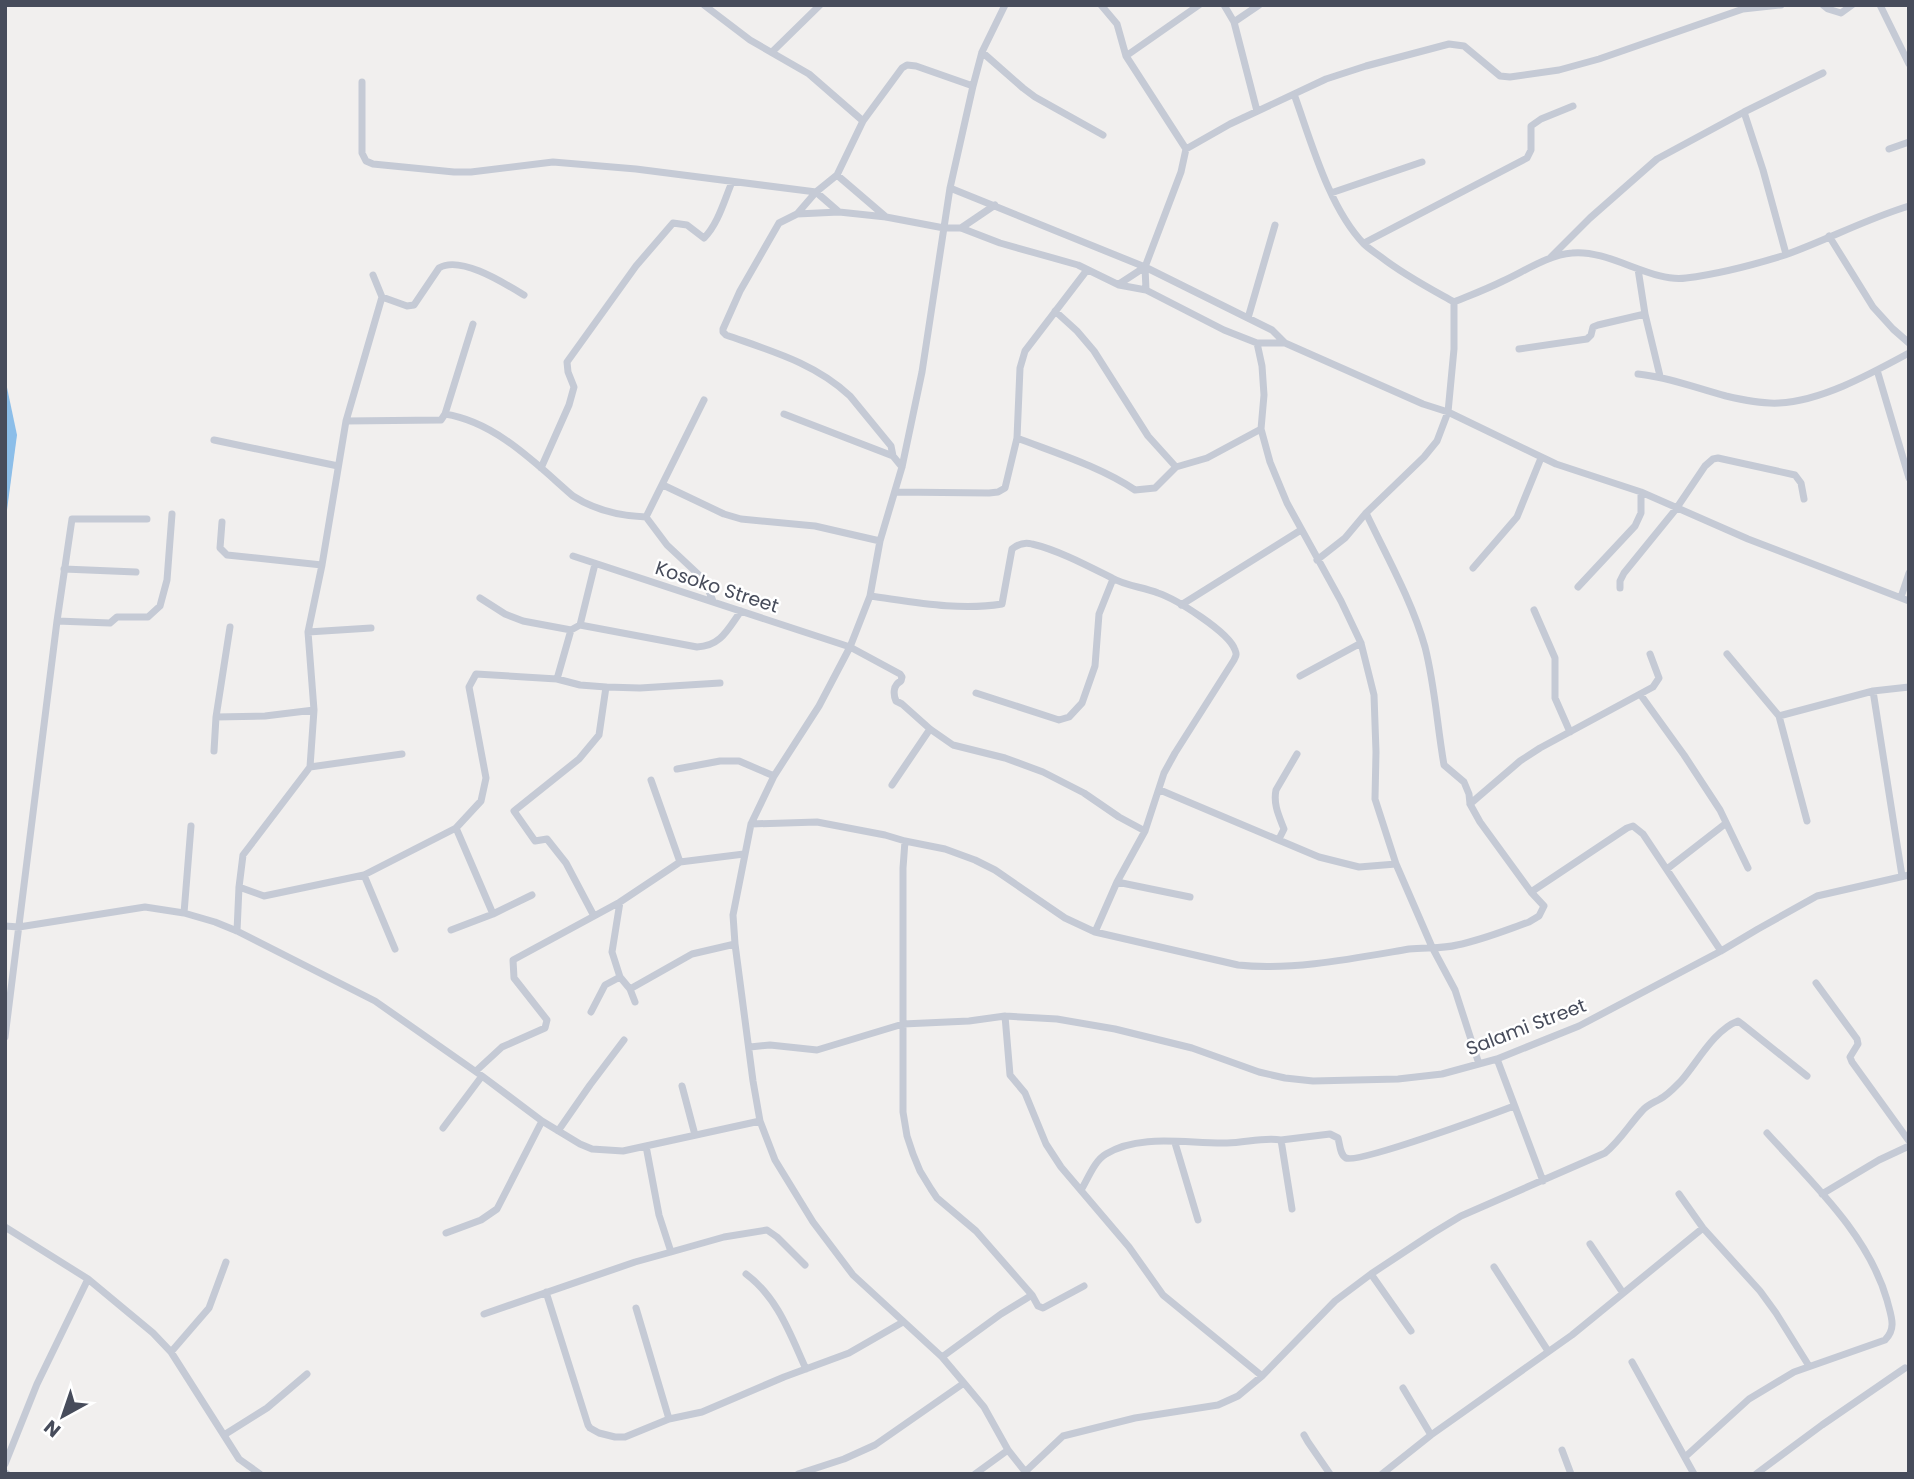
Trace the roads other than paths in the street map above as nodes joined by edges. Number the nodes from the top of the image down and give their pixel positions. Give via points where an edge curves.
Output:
1 (704, 5) edge
2 (820, 5) edge
3 (1005, 5) edge
4 (1101, 5) edge
5 (1199, 5) edge
6 (1224, 5) edge
7 (1259, 5) edge
8 (1781, 5) edge
9 (1823, 5) edge
10 (1852, 5) edge
11 (1880, 5) edge
12 (1742, 7) edge
13 (1234, 22) junction
14 (772, 52) junction
15 (982, 52) junction
16 (1126, 56) junction
17 (1909, 64) edge
18 (1823, 74) dead end
19 (362, 82) dead end
20 (973, 86) junction
21 (1294, 94) junction
22 (1573, 106) dead end
23 (1257, 111) junction
24 (1744, 112) junction
25 (863, 121) junction
26 (1103, 135) dead end
27 (1909, 142) edge
28 (1186, 149) junction
29 (1889, 149) dead end
30 (1422, 162) dead end
31 (837, 175) junction
32 (732, 182) junction
33 (950, 188) junction
34 (816, 192) junction
35 (1331, 193) junction
36 (995, 205) junction
37 (1909, 206) edge
38 (839, 212) junction
39 (797, 214) junction
40 (886, 217) junction
41 (1275, 225) dead end
42 (944, 228) junction
43 (961, 228) junction
44 (1829, 236) junction
45 (1364, 243) junction
46 (1786, 254) junction
47 (1551, 258) junction
48 (1145, 267) junction
49 (1638, 269) junction
50 (1087, 270) junction
51 (373, 275) dead end
52 (1119, 285) junction
53 (1146, 290) junction
54 (524, 295) dead end
55 (382, 297) junction
56 (1454, 302) junction
57 (1055, 311) junction
58 (1645, 314) junction
59 (1248, 318) junction
60 (473, 324) dead end
61 (1257, 343) junction
62 (1285, 343) junction
63 (1909, 344) edge
64 (1519, 349) dead end
65 (1909, 353) edge
66 (1877, 370) junction
67 (1638, 374) dead end
68 (1660, 376) junction
69 (704, 400) dead end
70 (1448, 412) junction
71 (445, 414) junction
72 (784, 414) dead end
73 (346, 421) junction
74 (1261, 429) junction
75 (1017, 438) junction
76 (214, 440) dead end
77 (893, 456) junction
78 (1541, 458) junction
79 (338, 466) junction
80 (902, 467) junction
81 (1175, 467) junction
82 (541, 468) junction
83 (1909, 478) edge
84 (663, 485) junction
85 (895, 492) junction
86 (1641, 492) junction
87 (1804, 499) dead end
88 (1676, 509) junction
89 (1366, 513) junction
90 (172, 514) dead end
91 (646, 517) junction
92 (147, 519) dead end
93 (222, 522) dead end
94 (1301, 530) junction
95 (880, 541) junction
96 (573, 556) dead end
97 (1317, 560) junction
98 (595, 564) junction
99 (322, 565) junction
100 (1474, 568) dead end
101 (64, 569) junction
102 (136, 572) dead end
103 (1909, 573) edge
104 (1113, 579) junction
105 (1578, 587) dead end
106 (1620, 588) dead end
107 (870, 596) junction
108 (480, 598) dead end
109 (1905, 599) edge
110 (713, 601) junction
111 (1181, 605) junction
112 (1534, 610) dead end
113 (741, 611) junction
114 (57, 621) junction
115 (580, 625) junction
116 (230, 627) dead end
117 (371, 628) dead end
118 (571, 630) junction
119 (308, 632) junction
120 (1361, 643) junction
121 (850, 647) junction
122 (1650, 654) dead end
123 (1727, 654) dead end
124 (1300, 676) dead end
125 (557, 680) junction
126 (720, 683) dead end
127 (606, 687) junction
128 (1909, 687) edge
129 (1872, 691) junction
130 (976, 693) dead end
131 (1640, 694) junction
132 (314, 710) junction
133 (1779, 716) junction
134 (216, 717) junction
135 (930, 729) junction
136 (1570, 732) junction
137 (214, 751) dead end
138 (401, 754) dead end
139 (1297, 754) dead end
140 (310, 767) junction
141 (677, 769) dead end
142 (774, 776) junction
143 (651, 780) dead end
144 (892, 785) dead end
145 (1160, 790) junction
146 (1470, 804) junction
147 (1808, 821) dead end
148 (751, 824) junction
149 (1725, 824) junction
150 (191, 827) dead end
151 (456, 828) junction
152 (1145, 831) junction
153 (1279, 839) junction
154 (905, 841) junction
155 (744, 854) junction
156 (680, 863) junction
157 (1396, 864) junction
158 (1748, 868) dead end
159 (1667, 869) junction
160 (364, 875) junction
161 (1905, 875) edge
162 (1117, 882) junction
163 (239, 887) junction
164 (1531, 892) junction
165 (532, 895) dead end
166 (1190, 897) dead end
167 (620, 902) junction
168 (184, 913) junction
169 (493, 914) junction
170 (594, 916) junction
171 (5, 926) edge
172 (19, 927) junction
173 (451, 930) dead end
174 (237, 931) junction
175 (1095, 932) junction
176 (735, 944) junction
177 (1432, 947) junction
178 (395, 949) dead end
179 (1721, 951) junction
180 (620, 977) junction
181 (1816, 983) dead end
182 (630, 989) junction
183 (635, 1002) dead end
184 (591, 1012) dead end
185 (1005, 1016) junction
186 (903, 1024) junction
187 (5, 1037) edge
188 (624, 1040) dead end
189 (750, 1047) junction
190 (1497, 1059) junction
191 (1479, 1064) junction
192 (479, 1074) junction
193 (1808, 1076) dead end
194 (682, 1086) dead end
195 (1514, 1107) junction
196 (542, 1121) junction
197 (760, 1121) junction
198 (443, 1128) dead end
199 (558, 1131) junction
200 (1767, 1133) dead end
201 (695, 1135) junction
202 (1281, 1140) junction
203 (1175, 1143) junction
204 (1909, 1143) edge
205 (646, 1146) junction
206 (1543, 1181) junction
207 (1081, 1190) junction
208 (1679, 1194) dead end
209 (1822, 1194) junction
210 (1292, 1209) dead end
211 (1198, 1220) dead end
212 (5, 1227) edge
213 (1703, 1228) junction
214 (446, 1233) dead end
215 (1590, 1244) dead end
216 (671, 1252) junction
217 (226, 1262) dead end
218 (805, 1265) dead end
219 (1494, 1267) dead end
220 (747, 1274) dead end
221 (1371, 1274) junction
222 (88, 1279) junction
223 (1084, 1286) dead end
224 (546, 1292) junction
225 (1623, 1293) junction
226 (1032, 1295) junction
227 (636, 1308) dead end
228 (484, 1314) dead end
229 (903, 1322) junction
230 (1411, 1331) dead end
231 (1548, 1351) junction
232 (171, 1352) junction
233 (942, 1357) junction
234 (1632, 1362) dead end
235 (1808, 1366) junction
236 (1905, 1368) dead end
237 (806, 1369) junction
238 (307, 1374) dead end
239 (1262, 1376) junction
240 (964, 1383) junction
241 (1403, 1388) dead end
242 (669, 1419) junction
243 (223, 1435) junction
244 (1304, 1435) dead end
245 (1431, 1435) junction
246 (1008, 1450) junction
247 (1562, 1450) dead end
248 (1685, 1457) junction
249 (5, 1464) edge
250 (1026, 1473) edge
251 (260, 1474) edge
252 (798, 1474) edge
253 (975, 1474) edge
254 (1330, 1474) edge
255 (1382, 1474) edge
256 (1571, 1474) edge
257 (1694, 1474) edge
258 (1756, 1474) edge

1 - 14 street
2 - 14 street
3 - 15 street
4 - 16 street via 1117,24
5 - 16 street
6 - 13 street
7 - 13 street
8 - 12 street
9 - 10 street via 1840,13
11 - 17 street
12 - 21 street via 1559,70 1505,78 1464,46 1452,43 1326,79
13 - 23 street
14 - 25 street via 809,74
15 - 20 street
15 - 26 street via 1029,93
16 - 28 street
18 - 24 street
19 - 32 street via 362,153 373,164 471,172 559,162
20 - 25 street via 907,65
20 - 33 street
21 - 23 street
21 - 35 street
22 - 45 street via 1531,126 1527,158
23 - 28 street
24 - 46 street
24 - 47 street via 1657,159
25 - 31 street
27 - 29 street
28 - 48 street
30 - 35 street
31 - 34 street
31 - 40 street
32 - 34 street
32 - 82 street via 707,237 673,223 567,362 574,387
33 - 36 street
33 - 42 street
34 - 38 street
34 - 39 street
35 - 45 street via 1343,218
36 - 43 street
36 - 48 street
37 - 44 street
38 - 39 street
38 - 40 street
39 - 77 street via 779,223 740,291 723,332 795,359 830,380 850,396 891,446
40 - 42 street
41 - 59 street
42 - 43 street
42 - 80 street
43 - 50 street
44 - 46 street
44 - 63 street via 1873,307
45 - 56 street
46 - 49 street via 1684,279
47 - 49 street via 1573,253 1604,257
47 - 56 street
48 - 52 street
48 - 53 street
48 - 59 street
49 - 58 street
50 - 52 street
50 - 57 street
51 - 55 street
52 - 53 street
53 - 61 street
54 - 55 street via 489,275 453,263 439,268 414,305
55 - 73 street
56 - 70 street
57 - 75 street via 1025,351
57 - 81 street via 1094,351 1148,436
58 - 64 street via 1593,327 1587,339
58 - 68 street
59 - 62 street
60 - 71 street
61 - 62 street
61 - 74 street via 1264,395
62 - 70 street
65 - 66 street
66 - 68 street via 1814,397 1777,404 1726,396
66 - 83 street
67 - 68 street
69 - 84 street
70 - 78 street
70 - 89 street via 1433,447
71 - 73 street via 433,421
71 - 82 street via 479,424 526,453
72 - 77 street
73 - 79 street
74 - 81 street via 1207,458
74 - 94 street via 1278,482
75 - 81 street via 1098,469 1135,490 1155,488
75 - 85 street via 1007,484 999,492
76 - 79 street
77 - 80 street
78 - 86 street
78 - 100 street via 1517,517
79 - 99 street
80 - 85 street
82 - 91 street via 582,502 620,516
84 - 91 street
84 - 95 street via 740,519 824,528
85 - 95 street
86 - 88 street
86 - 105 street via 1641,513 1634,526
87 - 88 street via 1794,475 1718,458 1705,466
88 - 106 street via 1624,573
88 - 109 street
89 - 97 street via 1345,538
89 - 146 street via 1424,645 1444,765 1464,782
90 - 114 street via 167,580 160,606 148,617 117,617 110,623
91 - 110 street via 699,575
92 - 101 street via 72,519
93 - 99 street via 220,548 228,555
94 - 97 street
94 - 111 street
95 - 107 street
96 - 98 street, Kosoko Street
97 - 120 street
98 - 110 street, Kosoko Street
98 - 115 street
99 - 119 street
101 - 102 street
101 - 114 street
103 - 109 street
104 - 107 street via 1026,544 1012,549 1002,604 955,607
104 - 111 street via 1160,593
104 - 130 street via 1097,622 1095,666 1074,713 1059,720
107 - 121 street
108 - 118 street via 523,621
110 - 113 street, Kosoko Street
111 - 145 street via 1225,635 1236,655 1175,753
112 - 136 street via 1555,658 1555,698
113 - 115 street via 719,640 706,647
113 - 121 street, Kosoko Street
114 - 172 street
115 - 118 street
116 - 134 street
117 - 119 street
118 - 125 street
119 - 132 street
120 - 124 street
120 - 157 street via 1374,695 1375,799
121 - 135 street, Kosoko Street via 900,674 896,701
121 - 142 street
122 - 131 street via 1658,678
123 - 133 street
125 - 127 street
125 - 151 street via 476,674 469,687 486,778 481,801
126 - 127 street
127 - 170 street via 599,735 579,759 514,811 535,841 547,839 566,863
128 - 129 street
129 - 133 street
129 - 161 street
131 - 136 street
131 - 149 street
132 - 134 street
132 - 140 street
133 - 147 street
134 - 137 street
135 - 144 street
135 - 152 street via 953,744 1022,764 1065,783
136 - 146 street via 1520,761
138 - 140 street
139 - 153 street via 1276,790 1284,830
140 - 163 street via 243,855
141 - 142 street via 738,761
142 - 148 street
143 - 156 street
145 - 152 street
145 - 153 street
146 - 164 street
148 - 154 street via 817,822
148 - 155 street
149 - 158 street
149 - 159 street
150 - 168 street
151 - 160 street
151 - 169 street
152 - 162 street
153 - 157 street via 1352,866
154 - 175 street via 975,860
154 - 186 street
155 - 156 street
155 - 176 street via 733,915
156 - 167 street
157 - 177 street
159 - 164 street via 1633,826
159 - 179 street
160 - 163 street via 264,896
160 - 178 street
161 - 179 street, Salami Street via 1817,896
162 - 166 street
162 - 175 street
163 - 174 street
164 - 177 street via 1544,906 1530,922 1456,946
165 - 169 street
167 - 170 street
167 - 180 street via 612,952
168 - 172 street via 145,907
168 - 174 street
169 - 173 street
170 - 192 street via 513,960 514,978 547,1020 544,1028 502,1047
171 - 172 street
172 - 187 street
174 - 192 street via 375,1001
175 - 177 street via 1255,967
176 - 182 street via 692,954
176 - 189 street
177 - 191 street via 1455,990
179 - 190 street, Salami Street via 1579,1026
180 - 182 street
180 - 184 street via 605,985
181 - 204 street via 1857,1039 1852,1062
182 - 183 street
185 - 186 street, Salami Street
185 - 191 street, Salami Street via 1056,1018 1115,1029 1285,1078 1398,1079
185 - 207 street via 1011,1078 1025,1093 1049,1151
186 - 189 street via 817,1050
186 - 226 street via 903,1112 920,1171 937,1198 967,1221
188 - 199 street
189 - 197 street
190 - 191 street, Salami Street
190 - 195 street
192 - 196 street
192 - 198 street
193 - 206 street via 1738,1021 1719,1035 1666,1095 1641,1111 1614,1146
194 - 201 street
195 - 202 street via 1353,1159 1343,1156 1338,1139 1330,1134
195 - 206 street
196 - 199 street
196 - 214 street via 497,1209
197 - 201 street
197 - 229 street via 775,1160 826,1240 853,1275
199 - 205 street via 592,1149 623,1151
200 - 209 street
201 - 205 street
202 - 203 street
202 - 210 street
203 - 207 street via 1140,1142 1106,1154
203 - 211 street
204 - 209 street
205 - 216 street
206 - 221 street via 1461,1216
207 - 239 street via 1163,1295
208 - 213 street
209 - 235 street via 1859,1241 1881,1281 1893,1321 1885,1340
212 - 222 street
213 - 225 street
213 - 235 street via 1760,1291
215 - 225 street
216 - 218 street via 767,1230
216 - 224 street
217 - 232 street via 209,1308
219 - 231 street
220 - 237 street via 777,1306
221 - 230 street
221 - 239 street via 1335,1301
222 - 232 street
222 - 249 street via 37,1384
223 - 226 street via 1043,1308
224 - 228 street
224 - 242 street via 590,1428 625,1437
225 - 231 street
226 - 233 street
227 - 242 street
229 - 233 street
229 - 237 street via 849,1353
231 - 245 street
232 - 243 street
233 - 240 street
234 - 248 street
235 - 248 street via 1749,1399
236 - 258 street
237 - 242 street via 702,1412
238 - 243 street via 267,1408
239 - 250 street via 1218,1405 1135,1418 1063,1436
240 - 246 street via 984,1407
240 - 252 street via 875,1444
241 - 245 street
243 - 251 street via 239,1459
244 - 254 street
245 - 255 street
246 - 250 street
246 - 253 street
247 - 256 street
248 - 257 street

